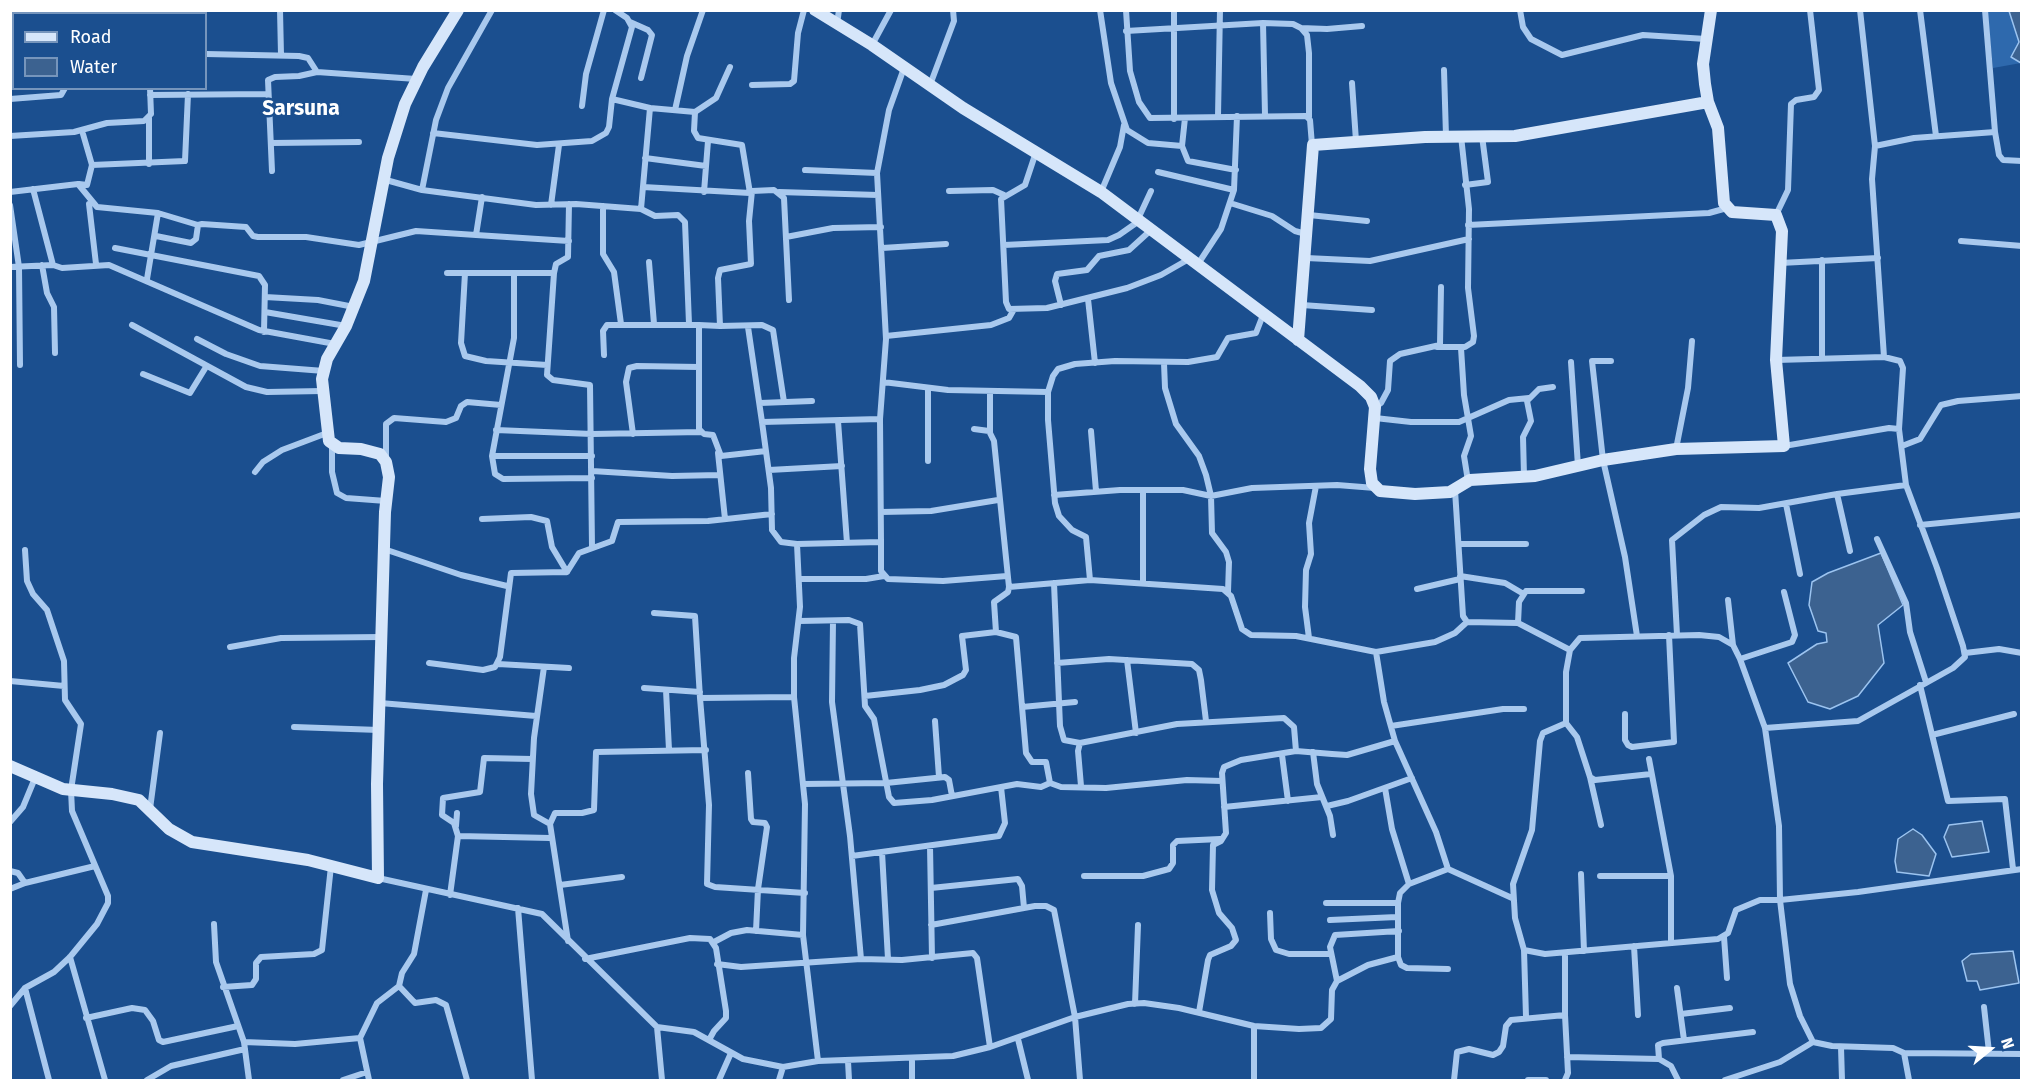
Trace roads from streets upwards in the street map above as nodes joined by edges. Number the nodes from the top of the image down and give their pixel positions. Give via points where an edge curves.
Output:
1 (280, 10) edge
2 (458, 10) edge
3 (492, 10) edge
4 (604, 10) edge
5 (615, 10) edge
6 (703, 10) edge
7 (804, 10) edge
8 (815, 10) edge
9 (839, 10) edge
10 (891, 10) edge
11 (953, 10) edge
12 (1100, 10) edge
13 (1125, 10) edge
14 (1174, 10) edge
15 (1220, 10) edge
16 (1520, 10) edge
17 (1711, 10) edge
18 (1810, 10) edge
19 (1860, 10) edge
20 (1920, 10) edge
21 (1985, 10) edge
22 (630, 22) junction
23 (1263, 23) junction
24 (837, 24) junction
25 (1220, 24) junction
26 (1362, 26) dead end
27 (1174, 28) junction
28 (1302, 28) junction
29 (1126, 31) junction
30 (1706, 39) junction
31 (872, 45) junction
32 (207, 54) edge
33 (281, 55) junction
34 (730, 67) dead end
35 (904, 68) junction
36 (1444, 70) dead end
37 (317, 72) junction
38 (640, 78) dead end
39 (416, 79) junction
40 (1352, 83) dead end
41 (752, 85) dead end
42 (930, 85) junction
43 (64, 90) edge
44 (150, 92) edge
45 (188, 94) junction
46 (268, 94) junction
47 (10, 99) edge
48 (612, 99) junction
49 (1708, 102) junction
50 (582, 106) dead end
51 (650, 108) junction
52 (675, 110) junction
53 (695, 112) junction
54 (1264, 115) junction
55 (1218, 116) junction
56 (1238, 116) junction
57 (1309, 117) junction
58 (149, 118) junction
59 (1185, 118) junction
60 (1174, 119) junction
61 (1124, 124) junction
62 (1995, 132) junction
63 (433, 133) junction
64 (83, 134) dead end
65 (10, 136) edge
66 (1446, 136) junction
67 (1461, 136) junction
68 (1482, 136) junction
69 (1936, 136) junction
70 (708, 141) junction
71 (1356, 141) junction
72 (359, 142) dead end
73 (271, 143) junction
74 (559, 145) junction
75 (1182, 146) junction
76 (1312, 146) junction
77 (1875, 146) junction
78 (1036, 152) junction
79 (645, 158) junction
80 (2022, 161) edge
81 (148, 164) junction
82 (92, 165) junction
83 (706, 166) junction
84 (805, 170) dead end
85 (1236, 170) junction
86 (272, 171) dead end
87 (878, 172) junction
88 (1158, 172) dead end
89 (386, 180) junction
90 (78, 184) junction
91 (1465, 185) junction
92 (643, 188) junction
93 (33, 189) junction
94 (423, 190) junction
95 (1234, 190) junction
96 (949, 191) dead end
97 (10, 192) edge
98 (704, 192) junction
99 (779, 192) junction
100 (1101, 192) junction
101 (1151, 192) dead end
102 (750, 194) junction
103 (878, 195) junction
104 (1004, 195) junction
105 (482, 197) junction
106 (1230, 203) junction
107 (89, 204) dead end
108 (569, 204) junction
109 (10, 205) edge
110 (551, 205) junction
111 (603, 206) junction
112 (1727, 208) junction
113 (641, 209) junction
114 (158, 213) junction
115 (1309, 215) junction
116 (1776, 215) junction
117 (1138, 220) junction
118 (1367, 221) dead end
119 (198, 225) junction
120 (1468, 225) junction
121 (881, 227) junction
122 (1150, 230) junction
123 (476, 235) junction
124 (1308, 235) junction
125 (156, 236) junction
126 (786, 237) junction
127 (1469, 239) junction
128 (569, 241) junction
129 (1961, 241) dead end
130 (372, 242) junction
131 (946, 244) dead end
132 (1004, 245) junction
133 (2022, 246) edge
134 (115, 248) dead end
135 (882, 248) junction
136 (152, 257) junction
137 (1306, 258) junction
138 (1878, 258) junction
139 (1822, 260) junction
140 (649, 262) dead end
141 (1193, 262) junction
142 (1780, 263) junction
143 (96, 264) junction
144 (42, 265) junction
145 (53, 265) junction
146 (10, 267) edge
147 (19, 267) junction
148 (447, 273) dead end
149 (465, 273) junction
150 (514, 273) junction
151 (554, 273) junction
152 (147, 279) junction
153 (1441, 287) dead end
154 (265, 297) junction
155 (1088, 299) junction
156 (789, 300) dead end
157 (1061, 305) junction
158 (1302, 305) junction
159 (355, 307) junction
160 (1372, 310) dead end
161 (1013, 311) junction
162 (264, 312) junction
163 (1263, 315) junction
164 (621, 324) junction
165 (654, 324) junction
166 (689, 324) junction
167 (132, 325) dead end
168 (699, 325) junction
169 (346, 326) junction
170 (720, 326) junction
171 (748, 327) junction
172 (264, 332) junction
173 (886, 336) junction
174 (197, 339) dead end
175 (1298, 339) junction
176 (1692, 341) dead end
177 (335, 344) junction
178 (1437, 347) junction
179 (1461, 348) junction
180 (55, 353) dead end
181 (604, 355) dead end
182 (1822, 357) junction
183 (1884, 357) junction
184 (1776, 360) junction
185 (1611, 361) dead end
186 (1571, 362) dead end
187 (1095, 363) junction
188 (1164, 363) junction
189 (511, 364) junction
190 (20, 365) dead end
191 (547, 365) junction
192 (206, 367) junction
193 (699, 368) junction
194 (324, 371) junction
195 (143, 374) dead end
196 (883, 382) junction
197 (1553, 387) dead end
198 (928, 388) junction
199 (322, 391) junction
200 (990, 391) junction
201 (1048, 392) junction
202 (2022, 396) edge
203 (1529, 398) junction
204 (812, 401) dead end
205 (784, 402) junction
206 (760, 403) junction
207 (501, 405) junction
208 (1375, 412) junction
209 (880, 419) junction
210 (1469, 419) junction
211 (838, 421) junction
212 (762, 422) junction
213 (974, 429) dead end
214 (1899, 429) junction
215 (496, 430) junction
216 (1091, 431) dead end
217 (701, 432) junction
218 (990, 432) junction
219 (327, 433) junction
220 (592, 434) junction
221 (633, 434) junction
222 (332, 445) junction
223 (1784, 446) junction
224 (1902, 446) junction
225 (1676, 449) junction
226 (766, 451) junction
227 (718, 453) junction
228 (492, 456) junction
229 (592, 456) junction
230 (1603, 460) junction
231 (928, 461) dead end
232 (386, 462) junction
233 (842, 466) junction
234 (1578, 466) junction
235 (769, 470) junction
236 (592, 471) junction
237 (255, 472) dead end
238 (720, 475) junction
239 (1524, 476) junction
240 (592, 478) junction
241 (1468, 481) junction
242 (1906, 485) junction
243 (1316, 486) junction
244 (1376, 488) junction
245 (1096, 490) junction
246 (1143, 490) junction
247 (1455, 490) junction
248 (1837, 494) junction
249 (1054, 495) junction
250 (1210, 496) junction
251 (998, 500) junction
252 (386, 501) junction
253 (1785, 504) junction
254 (881, 512) junction
255 (771, 514) junction
256 (2022, 515) edge
257 (482, 519) dead end
258 (725, 519) junction
259 (1920, 525) junction
260 (1877, 539) dead end
261 (881, 542) junction
262 (847, 543) junction
263 (796, 544) junction
264 (1459, 544) junction
265 (1526, 544) dead end
266 (592, 547) junction
267 (384, 549) junction
268 (25, 550) dead end
269 (1850, 551) dead end
270 (567, 572) junction
271 (1800, 574) dead end
272 (884, 576) junction
273 (1007, 576) junction
274 (1460, 577) junction
275 (798, 579) junction
276 (1090, 580) junction
277 (1143, 582) junction
278 (1054, 583) junction
279 (507, 586) junction
280 (1009, 587) junction
281 (1417, 589) dead end
282 (1582, 591) dead end
283 (1228, 592) junction
284 (1784, 592) dead end
285 (1522, 593) junction
286 (1728, 600) dead end
287 (654, 613) dead end
288 (799, 621) junction
289 (833, 621) junction
290 (1467, 622) junction
291 (1518, 623) junction
292 (996, 632) junction
293 (1673, 635) junction
294 (1637, 636) junction
295 (382, 637) junction
296 (1309, 638) junction
297 (1733, 645) junction
298 (230, 647) dead end
299 (1570, 650) junction
300 (1376, 652) junction
301 (1965, 653) junction
302 (2022, 653) edge
303 (1740, 659) junction
304 (1127, 660) junction
305 (429, 663) dead end
306 (1057, 663) junction
307 (498, 664) junction
308 (544, 667) junction
309 (569, 668) dead end
310 (10, 681) edge
311 (1923, 683) junction
312 (64, 686) junction
313 (644, 688) dead end
314 (666, 690) junction
315 (700, 695) junction
316 (865, 696) junction
317 (794, 697) junction
318 (1075, 702) dead end
319 (380, 703) junction
320 (1059, 703) junction
321 (1022, 706) junction
322 (1524, 709) dead end
323 (1625, 714) dead end
324 (2014, 714) dead end
325 (536, 716) junction
326 (935, 721) dead end
327 (1206, 721) junction
328 (1566, 723) junction
329 (1391, 726) junction
330 (294, 727) dead end
331 (1765, 728) junction
332 (379, 730) junction
333 (160, 733) dead end
334 (1136, 733) junction
335 (1932, 735) junction
336 (1395, 741) junction
337 (1080, 743) junction
338 (669, 750) junction
339 (705, 750) junction
340 (1296, 751) junction
341 (1312, 752) junction
342 (1282, 755) junction
343 (532, 759) junction
344 (1649, 759) dead end
345 (10, 766) edge
346 (748, 773) dead end
347 (1651, 774) junction
348 (939, 777) junction
349 (1590, 777) junction
350 (35, 778) junction
351 (1412, 778) junction
352 (1222, 781) junction
353 (844, 782) junction
354 (886, 783) junction
355 (1050, 783) junction
356 (803, 784) junction
357 (1081, 786) junction
358 (1001, 787) junction
359 (1385, 788) junction
360 (71, 790) junction
361 (952, 796) junction
362 (1322, 797) junction
363 (1288, 801) junction
364 (1327, 806) junction
365 (1224, 807) junction
366 (150, 809) junction
367 (457, 813) dead end
368 (10, 822) edge
369 (550, 824) junction
370 (1601, 825) dead end
371 (456, 827) junction
372 (1333, 835) dead end
373 (458, 836) junction
374 (550, 838) junction
375 (1224, 839) junction
376 (930, 846) junction
377 (882, 852) junction
378 (852, 856) junction
379 (331, 865) junction
380 (95, 866) junction
381 (1448, 869) junction
382 (2013, 869) junction
383 (2022, 869) edge
384 (10, 871) edge
385 (1581, 874) dead end
386 (1084, 876) dead end
387 (1600, 876) dead end
388 (1671, 876) junction
389 (622, 877) dead end
390 (378, 878) junction
391 (25, 883) junction
392 (1409, 884) junction
393 (560, 885) junction
394 (930, 888) junction
395 (10, 889) edge
396 (758, 889) junction
397 (426, 890) junction
398 (805, 893) junction
399 (450, 896) junction
400 (1512, 898) junction
401 (1780, 900) junction
402 (1326, 903) dead end
403 (1398, 903) junction
404 (518, 908) junction
405 (1024, 908) junction
406 (1270, 913) dead end
407 (1397, 917) junction
408 (1330, 920) dead end
409 (214, 924) dead end
410 (931, 925) junction
411 (1138, 925) dead end
412 (756, 931) junction
413 (1399, 931) junction
414 (803, 935) junction
415 (1724, 937) junction
416 (568, 941) junction
417 (714, 942) junction
418 (1671, 943) junction
419 (1634, 946) junction
420 (1524, 950) junction
421 (1584, 951) junction
422 (1565, 953) junction
423 (1331, 954) junction
424 (70, 957) junction
425 (1398, 957) junction
426 (932, 958) junction
427 (585, 959) junction
428 (861, 959) junction
429 (888, 959) junction
430 (806, 961) junction
431 (717, 964) junction
432 (1448, 969) dead end
433 (1727, 978) dead end
434 (1337, 981) junction
435 (399, 986) junction
436 (223, 987) junction
437 (25, 988) junction
438 (1677, 988) dead end
439 (1135, 1004) junction
440 (10, 1006) edge
441 (1984, 1007) dead end
442 (1730, 1008) dead end
443 (1199, 1012) junction
444 (1681, 1014) junction
445 (1565, 1015) junction
446 (1638, 1015) dead end
447 (1075, 1017) junction
448 (1526, 1017) junction
449 (86, 1018) junction
450 (238, 1026) junction
451 (1254, 1026) junction
452 (657, 1027) junction
453 (1753, 1032) dead end
454 (360, 1038) junction
455 (1018, 1039) junction
456 (710, 1040) junction
457 (1684, 1040) junction
458 (1813, 1042) junction
459 (244, 1045) junction
460 (990, 1047) junction
461 (1841, 1047) junction
462 (1989, 1052) junction
463 (731, 1053) junction
464 (1904, 1053) junction
465 (2022, 1054) edge
466 (1567, 1057) junction
467 (912, 1059) junction
468 (1659, 1059) junction
469 (818, 1061) junction
470 (848, 1061) junction
471 (783, 1067) junction
472 (366, 1072) junction
473 (1740, 1079) edge
474 (49, 1080) edge
475 (105, 1080) edge
476 (147, 1080) edge
477 (249, 1080) edge
478 (343, 1080) edge
479 (369, 1080) edge
480 (467, 1080) edge
481 (532, 1080) edge
482 (662, 1080) edge
483 (719, 1080) edge
484 (780, 1080) edge
485 (849, 1080) edge
486 (912, 1080) edge
487 (1029, 1080) edge
488 (1080, 1080) edge
489 (1254, 1080) edge
490 (1454, 1080) edge
491 (1528, 1080) edge
492 (1546, 1080) edge
493 (1564, 1080) edge
494 (1678, 1080) edge
495 (1725, 1080) edge
496 (1842, 1080) edge
497 (1909, 1080) edge

1 - 33 street
2 - 39 street
3 - 63 street via 448,88
4 - 50 street via 586,74
5 - 22 street
6 - 52 street via 687,56
7 - 41 street via 794,81
8 - 24 street
9 - 24 street
10 - 31 street
11 - 42 street via 954,21
12 - 61 street via 1109,76
13 - 29 street
14 - 27 street
15 - 25 street
16 - 30 street via 1523,27 1531,39 1562,55 1643,35
17 - 30 street
18 - 116 street via 1819,90 1814,97 1796,100 1791,105 1788,190
19 - 77 street
20 - 69 street
21 - 62 street
22 - 38 street via 652,35
22 - 48 street via 632,27
23 - 25 street
23 - 28 street
23 - 54 street
24 - 31 street
25 - 27 street
25 - 55 street
26 - 28 street
27 - 29 street
27 - 60 street
28 - 57 street via 1309,53
29 - 60 street via 1130,71 1143,111 1150,118
30 - 49 street via 1703,64
31 - 35 street
32 - 33 street
33 - 37 street via 308,58
34 - 53 street via 716,98
35 - 42 street
35 - 87 street via 889,110
36 - 66 street
37 - 39 street
37 - 46 street via 270,78
39 - 89 street via 388,159
40 - 71 street
42 - 78 street
43 - 47 street via 61,95
44 - 45 street
44 - 58 street
45 - 46 street
45 - 81 street via 185,161
46 - 73 street
48 - 51 street
48 - 74 street via 606,133 592,141
49 - 68 street via 1515,136
49 - 112 street via 1717,120
51 - 52 street
51 - 79 street
52 - 53 street
53 - 70 street via 695,135
54 - 56 street
54 - 57 street
55 - 56 street
55 - 59 street
56 - 85 street
57 - 76 street
58 - 65 street via 74,132
58 - 81 street
59 - 60 street
59 - 75 street
61 - 75 street via 1135,137 1148,143
61 - 100 street via 1120,147
62 - 69 street
62 - 80 street via 2003,160
63 - 74 street
63 - 94 street
64 - 82 street
66 - 67 street
66 - 71 street
67 - 68 street
67 - 91 street
68 - 91 street via 1488,182
69 - 77 street
70 - 83 street
70 - 102 street via 742,145
71 - 76 street
72 - 73 street
73 - 86 street
74 - 110 street
75 - 85 street via 1188,161
76 - 115 street
77 - 138 street via 1872,179
78 - 100 street
78 - 104 street via 1025,185
79 - 83 street
79 - 92 street
81 - 82 street
82 - 90 street via 87,185
83 - 98 street
84 - 87 street
85 - 95 street
87 - 103 street
88 - 95 street
89 - 94 street
89 - 130 street
90 - 93 street
90 - 114 street via 97,207
91 - 120 street
92 - 98 street
92 - 113 street
93 - 97 street
93 - 145 street
94 - 105 street
95 - 106 street
96 - 104 street via 993,190
98 - 102 street
99 - 102 street via 758,190
99 - 103 street
99 - 126 street via 784,202
100 - 117 street
101 - 117 street
102 - 170 street via 752,260 748,266 724,269 718,274
103 - 121 street
104 - 132 street via 1000,202
105 - 110 street
105 - 123 street
106 - 124 street via 1272,216
106 - 141 street via 1221,229
107 - 143 street
108 - 110 street
108 - 111 street
108 - 128 street
109 - 147 street
111 - 113 street
111 - 164 street via 603,254 614,272
112 - 116 street via 1732,212
112 - 120 street via 1709,213
113 - 166 street via 655,216 678,214 685,222
114 - 119 street
114 - 125 street
115 - 118 street
115 - 124 street
116 - 142 street via 1782,231
117 - 122 street
117 - 132 street via 1108,240
119 - 125 street via 196,239 191,243
119 - 130 street via 246,226 258,237 306,237 359,245
120 - 127 street
121 - 126 street via 832,228
121 - 135 street
122 - 141 street
122 - 157 street via 1136,245 1099,256 1087,270 1057,274
123 - 128 street
123 - 130 street via 416,231
124 - 137 street
125 - 136 street
126 - 156 street
127 - 137 street via 1370,261
127 - 179 street via 1468,288 1474,336 1470,345
128 - 151 street via 568,257 556,264
129 - 133 street
130 - 159 street
131 - 135 street
132 - 161 street via 1006,302
134 - 136 street
135 - 173 street
136 - 152 street
136 - 154 street via 259,276 265,285
137 - 158 street
138 - 139 street
138 - 183 street
139 - 142 street
139 - 182 street
140 - 165 street
141 - 155 street via 1144,283
141 - 163 street
142 - 184 street
143 - 145 street via 62,268
143 - 152 street
144 - 145 street
144 - 147 street
144 - 180 street via 54,308
146 - 147 street
147 - 190 street
148 - 149 street
149 - 150 street
149 - 189 street via 460,342 463,353 474,359
150 - 151 street
150 - 189 street
151 - 191 street
152 - 172 street
153 - 178 street via 1441,342
154 - 159 street
154 - 162 street
155 - 157 street
155 - 187 street
157 - 161 street
158 - 160 street
158 - 175 street
159 - 169 street
161 - 173 street via 1009,318 991,325
162 - 169 street
162 - 172 street
163 - 175 street
163 - 188 street via 1257,333 1228,338 1217,357
164 - 165 street
164 - 181 street via 604,328
165 - 166 street
166 - 168 street
167 - 192 street
168 - 170 street
168 - 193 street
169 - 177 street
170 - 171 street
171 - 205 street via 769,326 776,336
171 - 206 street
172 - 177 street
173 - 196 street
174 - 194 street via 260,366
175 - 208 street via 1365,391
176 - 225 street
177 - 194 street
178 - 179 street
178 - 208 street via 1400,354 1390,361 1388,390
179 - 210 street
182 - 183 street
182 - 184 street
183 - 214 street via 1900,361 1903,368
184 - 223 street
185 - 230 street via 1592,361
186 - 234 street
187 - 188 street
187 - 201 street via 1058,369
188 - 250 street via 1165,388 1176,424 1199,456
189 - 191 street
189 - 207 street
191 - 220 street via 548,378 589,384
192 - 195 street via 190,393
192 - 199 street via 256,390
193 - 217 street
193 - 221 street via 629,368 626,382
194 - 199 street
196 - 198 street
196 - 209 street
197 - 203 street via 1539,389
198 - 200 street
198 - 231 street
199 - 219 street
200 - 201 street
200 - 218 street
201 - 249 street
202 - 224 street via 1941,405 1920,439
203 - 210 street via 1509,400
203 - 239 street via 1530,424 1523,437
204 - 205 street
205 - 206 street
206 - 212 street
207 - 215 street
207 - 232 street via 467,402 456,418 446,422 394,418 386,424
208 - 210 street via 1410,422 1459,423
208 - 244 street via 1370,476
209 - 211 street
209 - 254 street
210 - 241 street via 1471,442 1464,462
211 - 212 street
211 - 233 street
212 - 226 street
213 - 218 street
214 - 223 street
214 - 224 street
215 - 220 street
215 - 228 street
216 - 245 street
217 - 221 street
217 - 227 street via 712,435
218 - 251 street
219 - 222 street
219 - 237 street via 282,450
220 - 221 street
220 - 229 street
222 - 232 street via 372,451
222 - 252 street via 337,493 346,498
223 - 225 street
224 - 242 street
225 - 230 street
226 - 227 street via 726,456
226 - 235 street
227 - 238 street
228 - 229 street
228 - 240 street via 499,478
229 - 236 street
230 - 234 street
230 - 294 street via 1625,557
232 - 252 street
233 - 235 street
233 - 262 street
234 - 239 street
235 - 255 street
236 - 238 street
236 - 240 street
238 - 258 street
239 - 241 street
240 - 266 street
241 - 247 street
242 - 248 street
242 - 259 street
243 - 244 street
243 - 250 street via 1239,489
243 - 296 street via 1306,570
244 - 247 street via 1415,494
245 - 246 street
245 - 249 street
246 - 250 street via 1183,490
246 - 277 street
247 - 264 street
248 - 253 street
248 - 269 street
249 - 276 street via 1059,516 1072,530 1086,537
250 - 283 street via 1212,533 1229,562
251 - 254 street via 931,510
251 - 273 street
252 - 267 street
253 - 271 street
253 - 293 street via 1721,507 1672,540
254 - 261 street
255 - 258 street
255 - 263 street via 776,537 781,542
256 - 259 street
257 - 270 street via 548,521 552,547
258 - 266 street via 621,521 615,525 612,541
259 - 301 street
260 - 311 street via 1906,603
261 - 262 street
261 - 272 street
262 - 263 street
263 - 275 street
264 - 265 street
264 - 274 street
266 - 270 street via 575,557
267 - 279 street
267 - 295 street
268 - 312 street via 29,588 47,610 64,662
270 - 279 street via 515,571 508,577
272 - 273 street via 897,581
272 - 275 street
273 - 280 street
274 - 281 street
274 - 285 street via 1505,583
274 - 290 street via 1461,610
275 - 288 street
276 - 277 street
276 - 278 street
277 - 283 street via 1212,587
278 - 280 street
278 - 306 street
279 - 307 street
280 - 292 street via 994,602
282 - 285 street
283 - 296 street via 1246,633
284 - 303 street via 1795,635 1792,642
285 - 291 street
286 - 297 street
287 - 315 street via 694,616
288 - 289 street
288 - 317 street
289 - 316 street via 860,624
289 - 353 street via 832,702
290 - 291 street
290 - 300 street via 1435,642
291 - 299 street
292 - 316 street via 963,636 966,670 956,680 920,690
292 - 321 street via 1016,637
293 - 294 street
293 - 297 street via 1719,637
293 - 323 street via 1674,742 1628,745
294 - 299 street via 1580,639
295 - 298 street via 281,638
295 - 319 street
296 - 300 street
297 - 303 street
299 - 328 street
300 - 329 street
301 - 302 street via 1999,649
301 - 311 street via 1960,664
303 - 331 street
304 - 306 street
304 - 327 street via 1196,666
304 - 334 street
305 - 307 street via 483,670
306 - 320 street
307 - 308 street
308 - 309 street
308 - 325 street
310 - 312 street
311 - 331 street via 1857,721
311 - 335 street
312 - 360 street via 65,700 81,724
313 - 314 street
314 - 315 street
314 - 338 street
315 - 317 street
315 - 339 street
316 - 354 street via 867,711 874,719
317 - 356 street
318 - 320 street
319 - 325 street
319 - 332 street
320 - 321 street
320 - 337 street via 1064,740
321 - 355 street via 1026,753 1032,762 1046,762
322 - 329 street
324 - 335 street
325 - 343 street
326 - 348 street
327 - 334 street
327 - 340 street via 1284,718 1294,727
328 - 349 street via 1577,737
328 - 400 street via 1543,733 1540,741 1532,830 1515,874
329 - 336 street
330 - 332 street
331 - 401 street via 1779,826
332 - 390 street
333 - 366 street
334 - 337 street
335 - 382 street via 1948,801 2005,799
336 - 341 street via 1347,755
336 - 351 street
337 - 357 street
338 - 339 street
338 - 369 street via 596,752 594,810 555,813
339 - 396 street via 709,805 706,881 715,887
340 - 341 street
340 - 342 street
341 - 362 street
342 - 352 street via 1230,763 1224,767
342 - 363 street
343 - 369 street via 532,810 537,819
343 - 371 street via 484,758 480,792 442,798 442,815
344 - 347 street
345 - 350 street
346 - 396 street via 751,819 767,827
347 - 349 street via 1596,780
347 - 388 street
348 - 354 street
348 - 361 street via 948,778
349 - 370 street
350 - 360 street
350 - 368 street via 24,807
351 - 359 street
351 - 381 street
352 - 357 street
352 - 365 street
353 - 354 street
353 - 356 street
353 - 378 street
354 - 361 street via 894,803
355 - 357 street
355 - 358 street via 1041,787
356 - 398 street
358 - 361 street
358 - 376 street via 1005,823 999,836
359 - 364 street
359 - 392 street via 1392,829
360 - 366 street via 128,796
360 - 380 street via 75,822
362 - 363 street
362 - 364 street
363 - 365 street
364 - 372 street
365 - 375 street
366 - 379 street via 169,829 192,842
367 - 371 street
369 - 374 street
371 - 373 street
373 - 374 street
373 - 399 street
374 - 393 street
375 - 386 street via 1177,841 1173,844 1169,869 1143,876
375 - 443 street via 1213,848 1213,899 1236,940 1210,955
376 - 377 street
376 - 394 street
377 - 378 street
377 - 429 street
378 - 428 street
379 - 390 street
379 - 436 street via 322,950 314,954 261,957 252,985
380 - 391 street
380 - 424 street via 108,903 97,924
381 - 392 street
381 - 400 street
382 - 383 street
382 - 401 street
384 - 391 street via 18,873
385 - 421 street
387 - 388 street
388 - 418 street
389 - 393 street
390 - 397 street
391 - 395 street
392 - 403 street via 1400,893
393 - 416 street
394 - 405 street via 1018,879
394 - 410 street
396 - 398 street
396 - 412 street
397 - 399 street
397 - 435 street via 417,945
398 - 414 street
399 - 404 street
400 - 420 street
401 - 415 street via 1760,900 1736,910
401 - 458 street via 1790,984
402 - 403 street
403 - 407 street
404 - 416 street via 542,914
404 - 481 street
405 - 410 street
405 - 447 street via 1046,906 1054,910
406 - 423 street via 1271,939 1276,950 1289,954
407 - 408 street
407 - 413 street
409 - 436 street via 216,962
410 - 426 street
411 - 439 street
412 - 414 street
412 - 417 street via 739,931
413 - 423 street via 1335,935
413 - 425 street
414 - 430 street
415 - 418 street
415 - 433 street
416 - 427 street
417 - 427 street via 703,937 690,938
417 - 431 street
418 - 419 street
419 - 421 street
419 - 446 street
420 - 422 street via 1537,954
420 - 448 street
421 - 422 street
422 - 445 street
423 - 434 street
424 - 437 street via 54,972
424 - 449 street
425 - 432 street via 1407,968
425 - 434 street via 1368,965
426 - 429 street
426 - 460 street via 975,954
427 - 452 street
428 - 429 street
428 - 430 street
430 - 431 street via 748,966
430 - 469 street
431 - 456 street via 726,1018
434 - 451 street via 1327,1025 1299,1029
435 - 454 street via 377,1003
435 - 480 street via 415,1003 436,1000 446,1005
436 - 450 street
437 - 440 street
437 - 474 street
438 - 444 street
439 - 443 street
439 - 447 street
441 - 462 street
442 - 444 street
443 - 451 street
444 - 457 street
445 - 448 street
445 - 466 street
447 - 455 street
447 - 488 street
448 - 490 street via 1511,1020 1506,1026 1503,1046 1494,1055 1468,1049 1457,1052
449 - 450 street via 132,1008 145,1010 163,1042
449 - 475 street
450 - 459 street
451 - 489 street
452 - 456 street via 694,1032
452 - 482 street
453 - 457 street
454 - 459 street
454 - 472 street
455 - 460 street
455 - 487 street
456 - 463 street
457 - 468 street via 1658,1045
458 - 461 street
458 - 473 street
459 - 476 street via 166,1068
459 - 477 street
460 - 467 street via 954,1056
461 - 464 street via 1893,1048
461 - 496 street
462 - 464 street
462 - 465 street
463 - 471 street via 752,1062
463 - 483 street
464 - 497 street
466 - 468 street
466 - 493 street
467 - 470 street
467 - 486 street
468 - 494 street via 1671,1066
469 - 470 street
469 - 471 street
470 - 485 street
471 - 484 street
472 - 478 street
472 - 479 street
473 - 495 street
491 - 492 street

